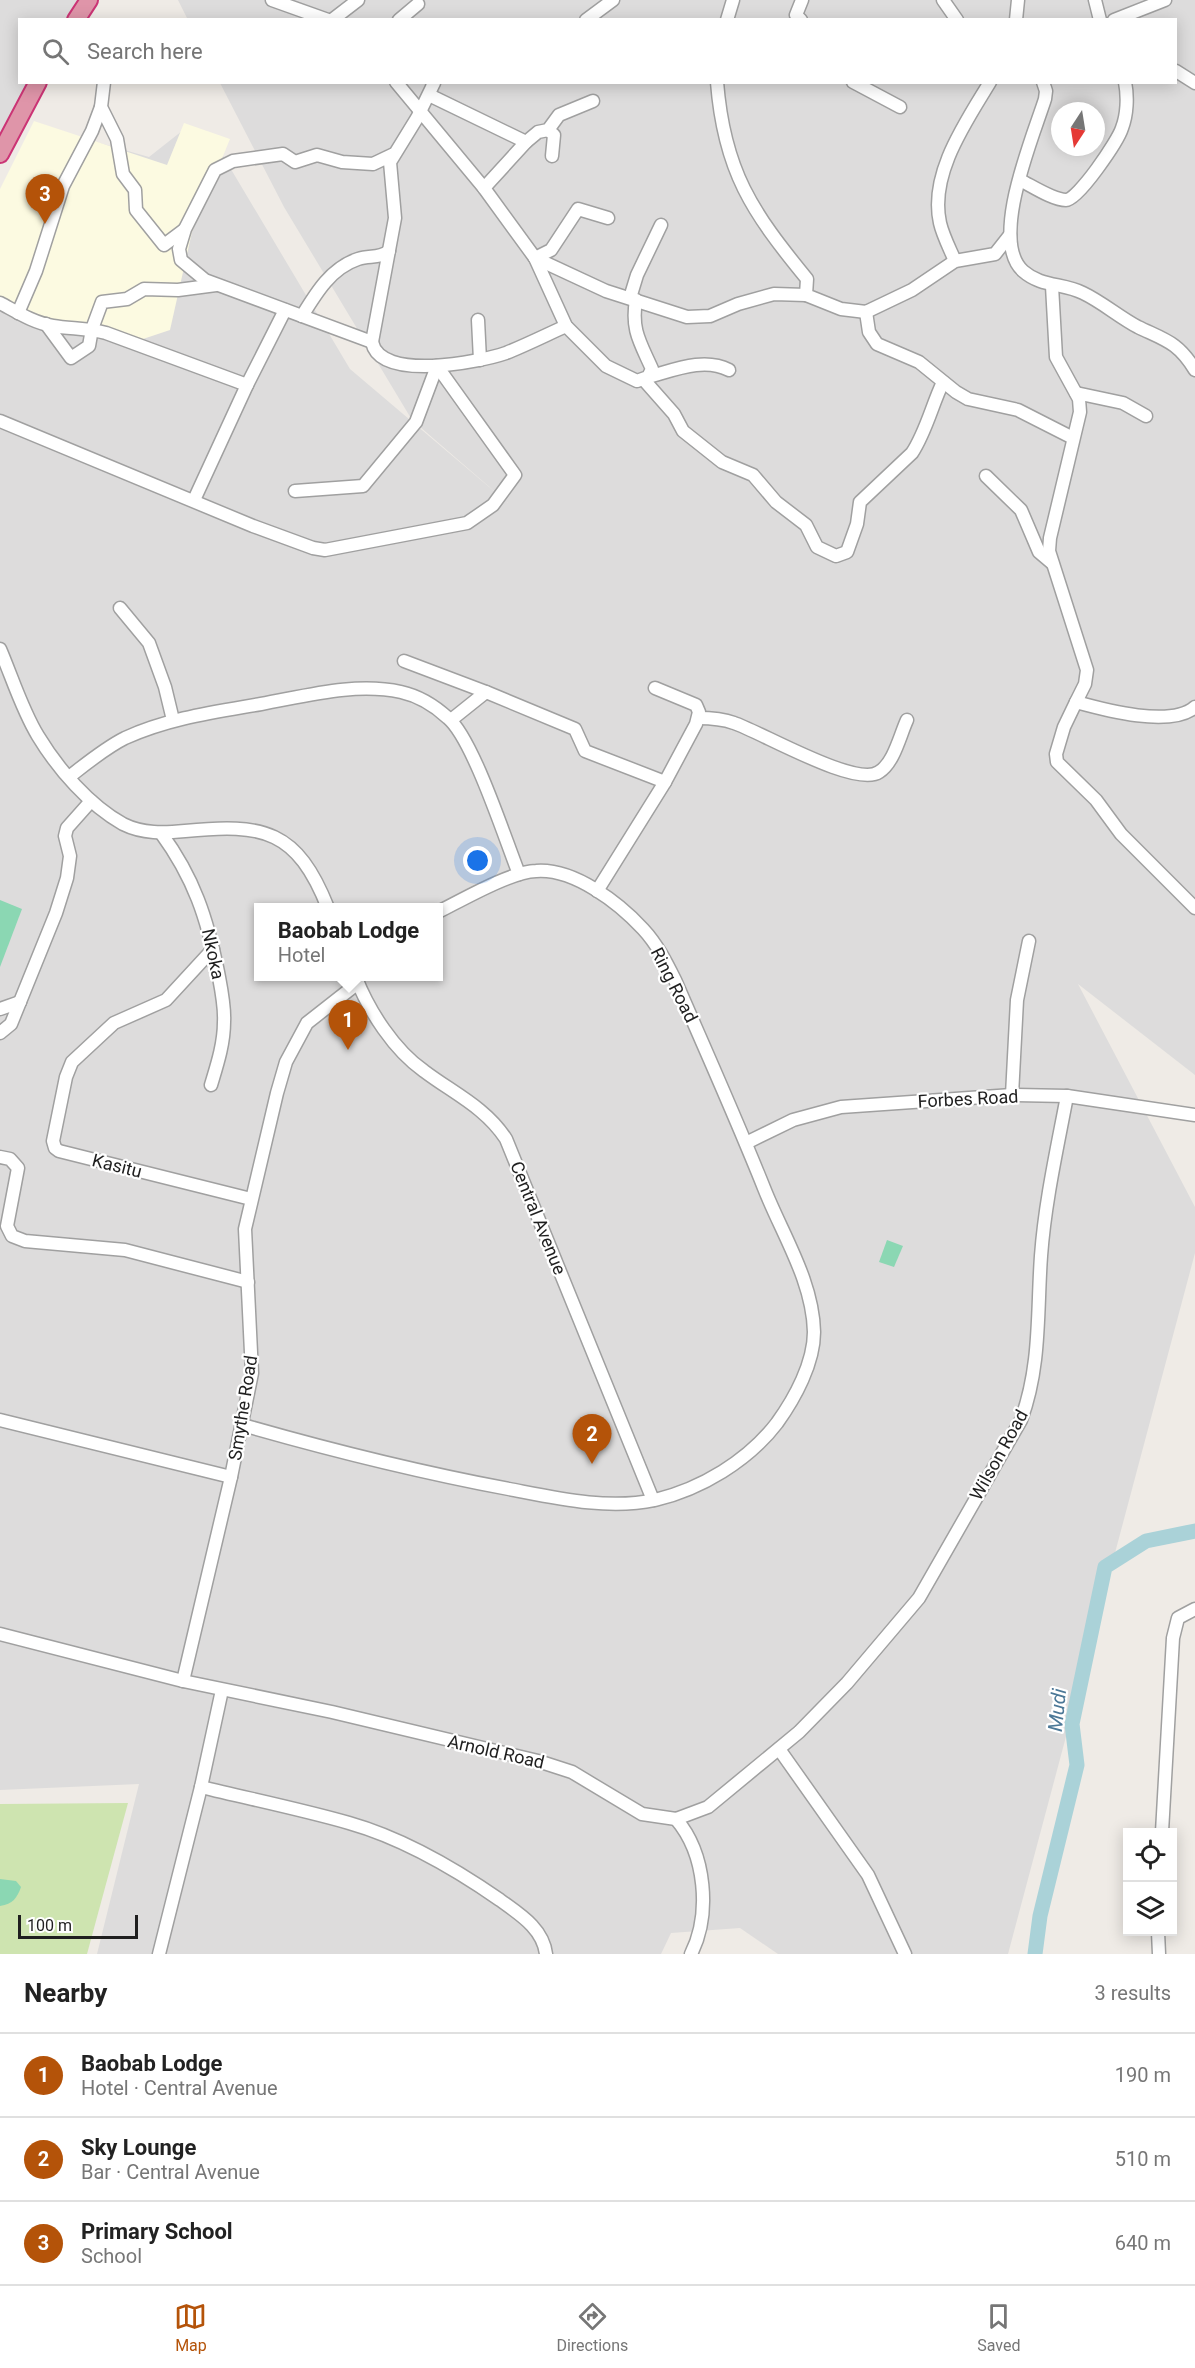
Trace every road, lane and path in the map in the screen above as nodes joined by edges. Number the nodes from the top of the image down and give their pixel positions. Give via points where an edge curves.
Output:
1 (89, 0) edge
2 (272, 0) edge
3 (358, 0) edge
4 (613, 0) edge
5 (733, 0) edge
6 (802, 0) edge
7 (943, 0) edge
8 (1018, 0) edge
9 (1095, 0) edge
10 (1165, 0) edge
11 (418, 4) dead end
12 (77, 18) edge
13 (324, 18) edge
14 (333, 18) edge
15 (401, 18) edge
16 (589, 18) edge
17 (728, 18) edge
18 (796, 18) edge
19 (956, 18) edge
20 (1016, 18) edge
21 (1100, 18) edge
22 (1119, 18) edge
23 (1177, 72) edge
24 (1195, 83) edge
25 (37, 84) edge
26 (104, 84) edge
27 (398, 84) edge
28 (717, 84) edge
29 (857, 84) edge
30 (989, 84) edge
31 (1044, 84) edge
32 (1125, 84) edge
33 (433, 86) edge
34 (593, 101) dead end
35 (101, 107) junction
36 (900, 107) dead end
37 (421, 110) junction
38 (548, 130) junction
39 (526, 142) junction
40 (2, 143) edge
41 (394, 153) junction
42 (552, 156) dead end
43 (1020, 180) junction
44 (484, 188) junction
45 (608, 218) dead end
46 (660, 225) dead end
47 (185, 229) junction
48 (1010, 235) junction
49 (390, 251) junction
50 (535, 258) junction
51 (955, 261) junction
52 (218, 285) junction
53 (1052, 286) junction
54 (806, 295) junction
55 (633, 299) junction
56 (0, 303) edge
57 (285, 310) junction
58 (866, 312) junction
59 (18, 313) junction
60 (302, 316) junction
61 (478, 320) dead end
62 (46, 324) junction
63 (566, 326) junction
64 (92, 329) junction
65 (372, 342) junction
66 (480, 360) junction
67 (437, 366) junction
68 (729, 370) dead end
69 (1195, 370) edge
70 (646, 379) junction
71 (943, 382) junction
72 (247, 386) junction
73 (1076, 393) junction
74 (1146, 416) dead end
75 (0, 421) edge
76 (1073, 438) junction
77 (986, 476) dead end
78 (295, 491) dead end
79 (194, 500) junction
80 (1052, 563) junction
81 (120, 608) dead end
82 (0, 649) edge
83 (404, 661) dead end
84 (655, 687) dead end
85 (486, 692) junction
86 (1076, 702) junction
87 (1195, 707) edge
88 (698, 718) junction
89 (173, 720) junction
90 (451, 720) junction
91 (907, 720) dead end
92 (69, 777) junction
93 (666, 782) junction
94 (91, 801) junction
95 (161, 833) junction
96 (519, 874) junction
97 (597, 891) junction
98 (326, 903) edge
99 (1195, 908) edge
100 (443, 910) edge
101 (1029, 941) dead end
102 (213, 949) junction
103 (356, 981) edge
104 (358, 981) edge
105 (20, 1002) junction
106 (0, 1010) edge
107 (0, 1033) edge
108 (211, 1085) dead end
109 (1012, 1095) junction
110 (1067, 1096) junction
111 (1195, 1115) edge
112 (746, 1143) junction
113 (0, 1157) edge
114 (251, 1199) junction
115 (248, 1282) junction
116 (0, 1420) edge
117 (243, 1425) junction
118 (231, 1477) junction
119 (653, 1500) junction
120 (1195, 1609) edge
121 (0, 1634) edge
122 (183, 1681) junction
123 (222, 1690) junction
124 (779, 1749) junction
125 (201, 1787) junction
126 (676, 1820) junction
127 (1162, 1828) edge
128 (1158, 1936) edge
129 (159, 1954) edge
130 (546, 1954) edge
131 (691, 1954) edge
132 (905, 1954) edge
133 (1159, 1954) edge

1 - 12 highway
2 - 13 street
3 - 14 street
4 - 16 street
5 - 17 street
6 - 18 street
7 - 19 street
8 - 20 street
9 - 21 street
10 - 22 street
11 - 15 street
23 - 24 street
25 - 40 highway
26 - 35 street
27 - 37 street
28 - 54 street via 728,154 757,214 807,279
29 - 36 street
30 - 51 street via 951,153 941,180 940,224
31 - 43 street via 1045,99
32 - 43 street via 1122,128 1108,154 1073,198 1063,200
33 - 37 street
33 - 39 street
34 - 38 street via 559,115
35 - 47 street via 117,139 123,174 135,190 136,210 164,245
35 - 59 street via 63,186
37 - 41 street
37 - 44 street
38 - 39 street via 538,132
38 - 42 street via 555,135
39 - 44 street
41 - 47 street via 373,164 342,162 317,154 294,162 283,154 233,161 214,170
41 - 49 street via 390,162 394,218
43 - 48 street
44 - 50 street
45 - 50 street via 578,209 551,250
46 - 55 street via 636,275
47 - 52 street via 178,249 181,260 205,280
48 - 51 street via 995,254
48 - 53 street via 1021,269
49 - 60 street via 336,269
49 - 65 street
50 - 55 street via 606,291
50 - 63 street
51 - 58 street via 912,290
52 - 57 street
52 - 64 street via 178,290 144,288 127,299 102,302
53 - 69 street via 1082,292 1138,327 1164,337 1179,348
53 - 73 street via 1056,357
54 - 55 street via 774,294 701,318
54 - 58 street via 841,309
55 - 70 street via 633,319 652,369
56 - 59 street
57 - 60 street
57 - 72 street
58 - 71 street via 869,333 877,344 920,362
59 - 62 street
60 - 65 street
61 - 66 street
62 - 64 street
62 - 64 street via 71,358 89,346
63 - 66 street via 506,353
63 - 70 street via 606,366 628,379
64 - 72 street
65 - 67 street via 380,356 398,364
66 - 67 street
67 - 78 street via 416,422 363,486
67 - 79 street via 514,475 493,505 476,519 325,550 273,534
68 - 70 street via 718,364 699,364
70 - 71 street via 683,431 722,462 753,475 776,502 806,525 817,547 836,556 847,552 860,502 919,443
71 - 76 street via 968,399 1018,410
72 - 79 street
73 - 74 street via 1123,403
73 - 76 street via 1080,412
75 - 79 street
76 - 80 street via 1050,538
77 - 80 street via 1021,510 1039,552
80 - 86 street via 1087,670
81 - 89 street via 149,643
82 - 92 street via 38,735
83 - 85 street
84 - 88 street via 696,705
85 - 90 street
85 - 93 street via 575,729 585,751
86 - 87 street via 1127,714 1167,716 1180,715
86 - 99 street via 1064,727 1057,762
88 - 91 street via 735,723 824,764 870,775 879,773 887,764
88 - 93 street
89 - 90 street via 346,690 374,689 417,697
89 - 92 street via 112,745
90 - 96 street via 470,751
92 - 94 street
93 - 97 street
94 - 95 street via 124,824
94 - 105 street via 67,828 67,878
95 - 98 street via 230,828 276,836 301,857
95 - 102 street, Nkoka via 193,882
96 - 97 street, Ring Road via 552,872
96 - 100 street, Ring Road
97 - 112 street, Ring Road via 644,930 662,955
101 - 109 street via 1017,1000
102 - 108 street, Nkoka via 225,1022
102 - 114 street, Kasitu via 166,1000 107,1028 72,1062 53,1141 59,1151
103 - 114 street, Smythe Road via 318,1012 298,1037 286,1062
104 - 119 street, Central Avenue via 401,1051 487,1115 506,1139
105 - 106 street
105 - 107 street via 11,1024
109 - 110 street, Forbes Road
109 - 112 street, Forbes Road via 841,1107 793,1120
110 - 111 street, Forbes Road
110 - 124 street, Wilson Road via 1041,1254 1037,1361 1021,1419 919,1598 847,1683
112 - 119 street, Ring Road via 790,1246 811,1308 812,1350 788,1408 768,1434 733,1466 682,1492
113 - 115 street via 10,1159 18,1168 7,1226 12,1236 25,1241 125,1250
114 - 115 street, Smythe Road via 245,1229
115 - 117 street, Smythe Road via 252,1373
116 - 118 street
117 - 118 street, Smythe Road
117 - 119 street, Ring Road via 408,1468 569,1501
118 - 122 street, Smythe Road
120 - 127 street via 1178,1618 1173,1638
121 - 122 street
122 - 123 street, Arnold Road
123 - 125 street
123 - 126 street, Arnold Road via 538,1761 572,1773 642,1814
124 - 126 street via 708,1807
124 - 132 street via 868,1875
125 - 129 street
125 - 130 street via 350,1823 406,1845 472,1880 528,1920
126 - 131 street via 687,1832 693,1848 702,1894 700,1935
128 - 133 street

